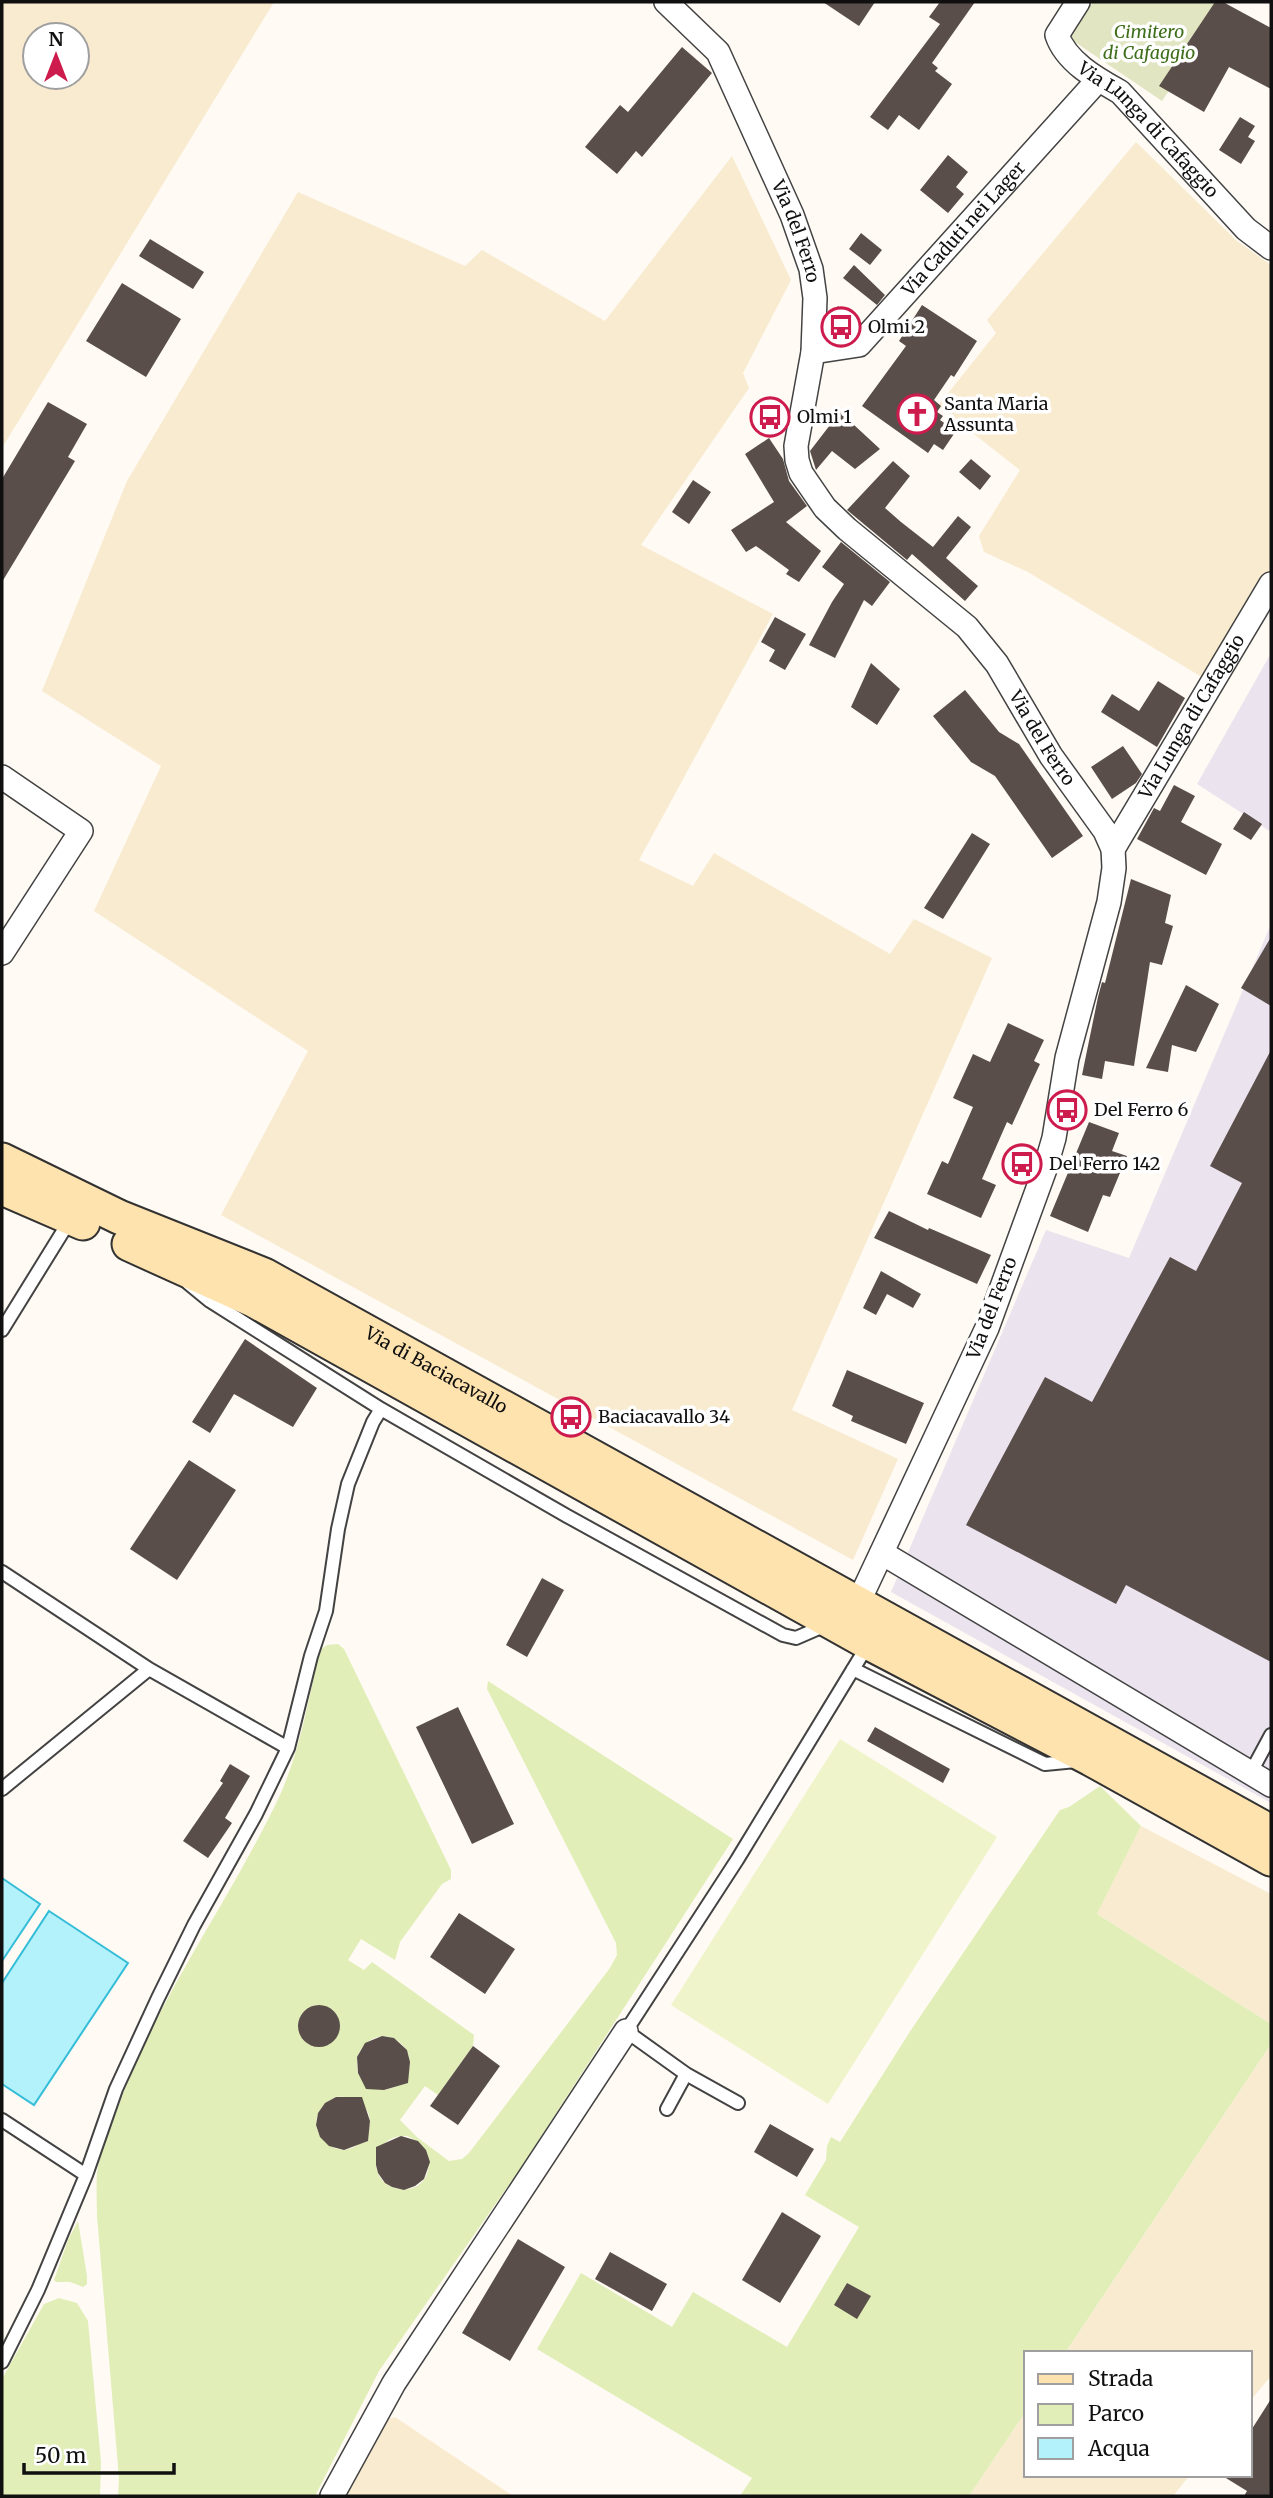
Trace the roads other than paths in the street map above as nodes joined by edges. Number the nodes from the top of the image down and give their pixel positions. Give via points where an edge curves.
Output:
1 (666, 2) edge
2 (1077, 2) edge
3 (1098, 80) junction
4 (1271, 248) edge
5 (813, 352) junction
6 (1271, 584) edge
7 (2, 777) edge
8 (1113, 849) junction
9 (2, 953) edge
10 (2, 1160) edge
11 (2, 1188) edge
12 (71, 1218) junction
13 (163, 1259) junction
14 (2, 1329) edge
15 (381, 1409) junction
16 (882, 1553) junction
17 (2, 1572) edge
18 (858, 1603) junction
19 (832, 1623) junction
20 (861, 1656) junction
21 (149, 1669) junction
22 (1271, 1735) edge
23 (288, 1748) junction
24 (1250, 1774) junction
25 (1271, 1785) edge
26 (2, 1789) edge
27 (1271, 1832) edge
28 (1271, 1859) edge
29 (626, 2031) junction
30 (686, 2074) junction
31 (738, 2103) dead end
32 (667, 2109) dead end
33 (2, 2120) edge
34 (86, 2175) junction
35 (2, 2362) edge
36 (332, 2496) edge

1 - 5 street, Via del Ferro via 718,52 792,215 811,269
2 - 3 street, Via Lunga di Cafaggio via 1057,35 1066,52
3 - 4 street, Via Lunga di Cafaggio via 1120,92 1246,229
3 - 5 street, Via Caduti nei Lager via 859,345
5 - 8 street, Via del Ferro via 796,446 801,473 825,508 967,627 997,664
6 - 8 street, Via Lunga di Cafaggio
7 - 9 street via 81,831
8 - 16 street, Via del Ferro via 1109,902 1045,1168 987,1328
10 - 18 main road, Via di Baciacavallo via 119,1217 264,1275
11 - 12 main road, Via di Baciacavallo
12 - 13 main road, Via di Baciacavallo
12 - 14 lane
13 - 15 lane via 210,1301
13 - 19 main road, Via di Baciacavallo via 255,1301
15 - 19 lane via 783,1635 796,1638
15 - 23 lane via 348,1484 327,1611
16 - 18 street, Via del Ferro
16 - 24 street
17 - 21 lane
18 - 27 main road
19 - 20 main road
20 - 28 main road via 1091,1759
20 - 29 lane
21 - 23 lane
21 - 26 lane
22 - 24 lane
23 - 34 lane via 158,1998 116,2089
24 - 25 street
29 - 30 lane
29 - 36 street via 394,2383
30 - 31 lane
30 - 32 lane
33 - 34 lane
34 - 35 lane

